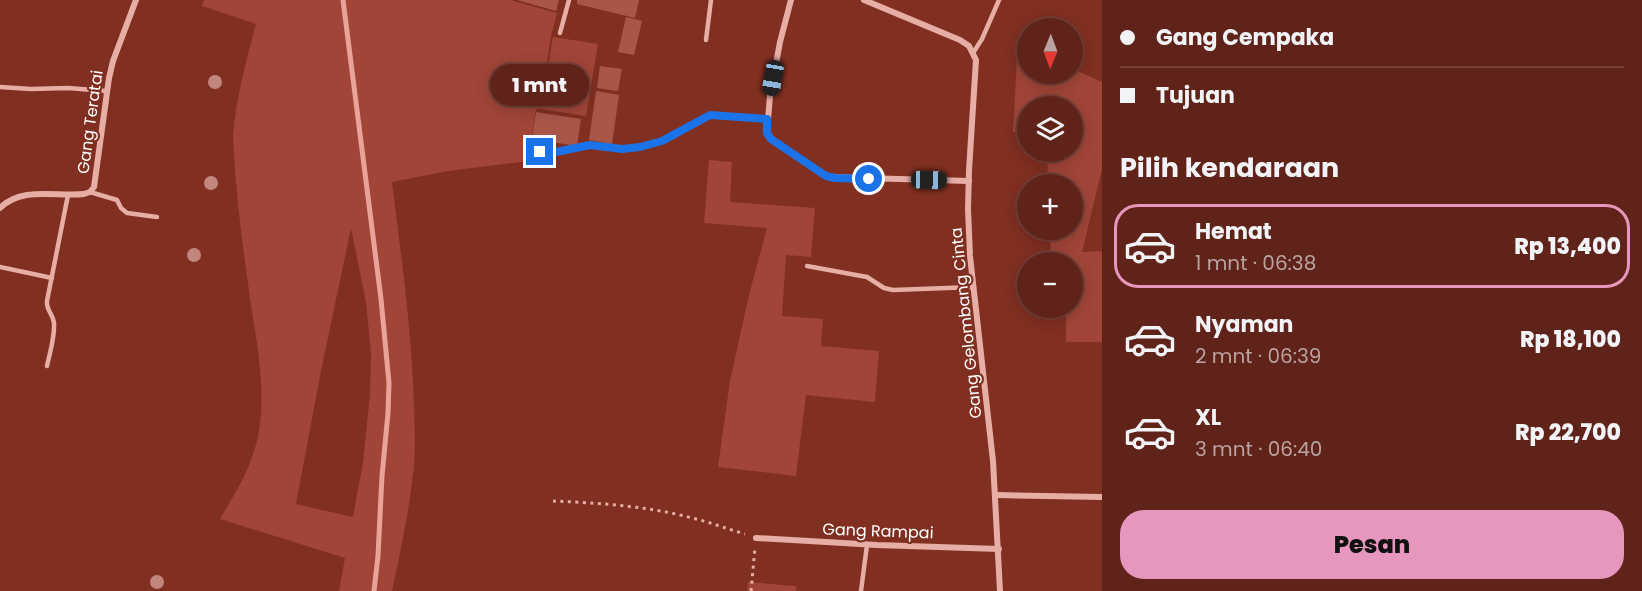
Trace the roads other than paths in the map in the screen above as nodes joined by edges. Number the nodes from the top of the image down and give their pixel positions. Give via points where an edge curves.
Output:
1 (136, 0) edge
2 (569, 0) edge
3 (711, 0) edge
4 (791, 0) edge
5 (864, 0) edge
6 (999, 0) edge
7 (560, 33) dead end
8 (706, 40) dead end
9 (973, 53) junction
10 (0, 87) edge
11 (106, 91) junction
12 (767, 119) junction
13 (540, 152) dead end
14 (969, 181) junction
15 (90, 192) junction
16 (68, 195) junction
17 (0, 208) edge
18 (157, 217) dead end
19 (807, 266) dead end
20 (0, 267) edge
21 (52, 278) junction
22 (974, 287) junction
23 (47, 366) dead end
24 (996, 495) junction
25 (1102, 497) edge
26 (756, 538) road end
27 (867, 545) junction
28 (999, 549) junction
29 (861, 591) edge
30 (1000, 591) edge

1 - 11 street, Gang Teratai
2 - 7 lane
3 - 8 lane
4 - 12 street
5 - 9 street via 960,40
6 - 9 lane
9 - 14 street, Gang Gelombang Cinta via 976,70
10 - 11 lane
11 - 15 street, Gang Teratai via 96,180
12 - 13 lane via 710,115 662,141 640,147 590,145
12 - 14 street via 769,137 829,177
14 - 22 street, Gang Gelombang Cinta
15 - 16 street, Gang Teratai
15 - 18 lane via 117,200 127,213
16 - 17 street, Gang Teratai via 15,197
16 - 21 lane
19 - 22 lane via 867,276 892,290
20 - 21 lane
21 - 23 lane via 47,306 54,324
22 - 24 street, Gang Gelombang Cinta
24 - 25 street
24 - 28 street, Gang Gelombang Cinta
26 - 27 street, Gang Rampai
27 - 28 street, Gang Rampai
27 - 29 lane
28 - 30 street, Gang Gelombang Cinta

